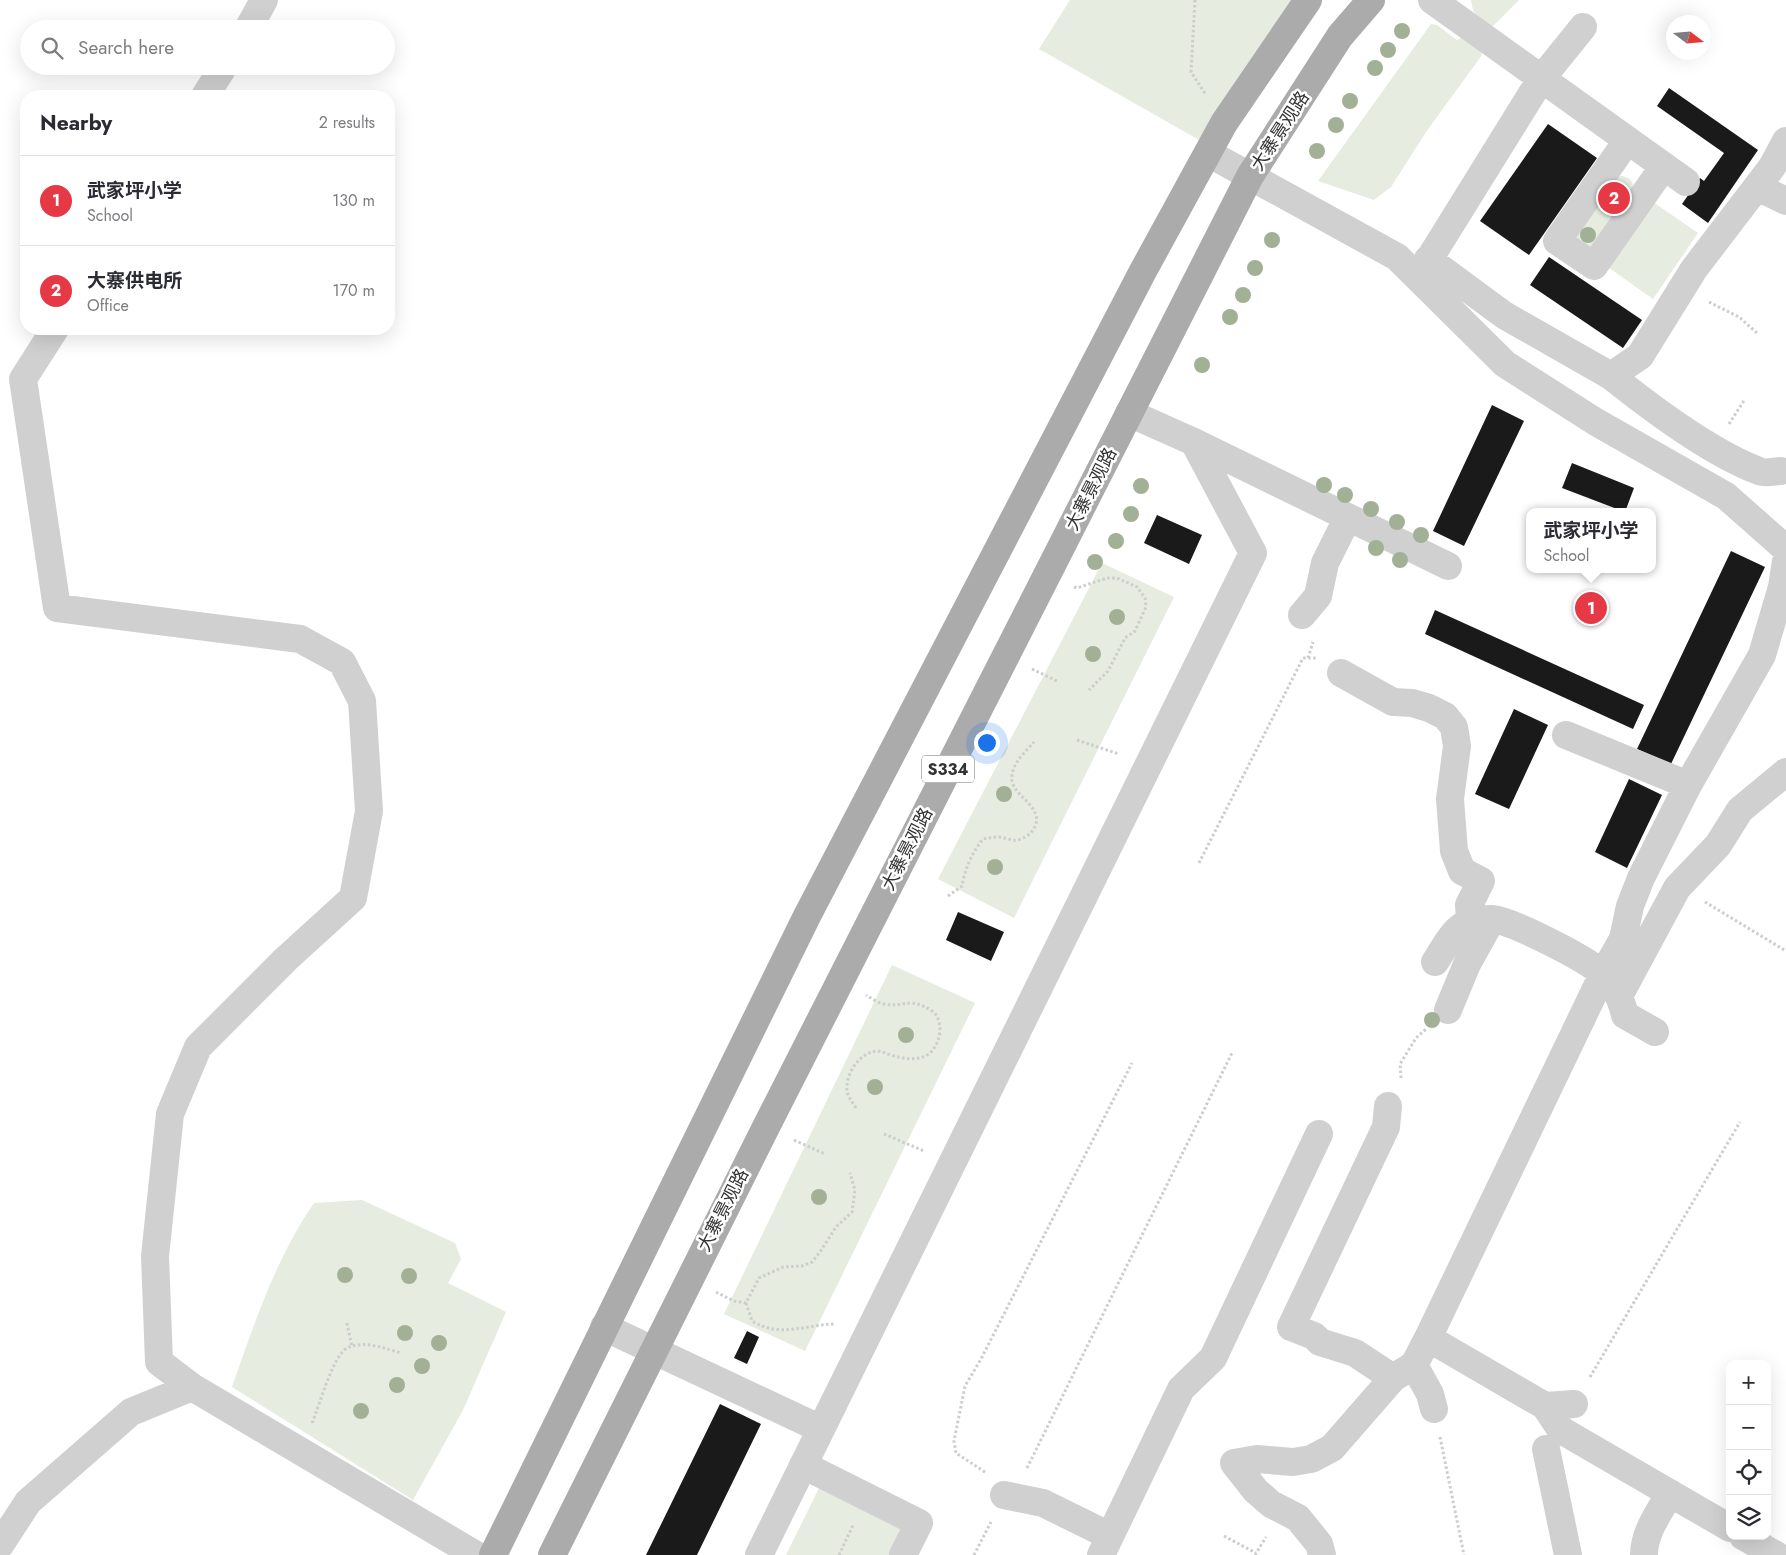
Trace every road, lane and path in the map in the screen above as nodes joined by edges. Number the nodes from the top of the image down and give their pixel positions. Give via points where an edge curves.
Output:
1 (264, 0) edge
2 (1195, 0) edge
3 (1308, 0) edge
4 (1372, 0) edge
5 (1432, 0) edge
6 (253, 20) edge
7 (1583, 27) dead end
8 (218, 75) edge
9 (1541, 79) junction
10 (209, 90) edge
11 (1224, 123) junction
12 (1628, 140) junction
13 (1786, 142) edge
14 (1208, 152) junction
15 (1664, 166) junction
16 (1250, 176) junction
17 (1686, 182) dead end
18 (1757, 187) junction
19 (1786, 201) edge
20 (1423, 268) junction
21 (1687, 280) junction
22 (1757, 333) dead end
23 (51, 335) edge
24 (1610, 376) junction
25 (1129, 413) junction
26 (1194, 442) junction
27 (1781, 471) dead end
28 (1348, 517) junction
29 (1786, 549) edge
30 (1786, 561) edge
31 (1448, 566) dead end
32 (1048, 573) junction
33 (1302, 615) dead end
34 (1341, 673) joint
35 (1089, 690) dead end
36 (1566, 735) dead end
37 (1077, 740) dead end
38 (1034, 742) dead end
39 (1147, 767) junction
40 (1786, 772) edge
41 (1688, 785) junction
42 (1199, 863) dead end
43 (948, 896) dead end
44 (1669, 902) junction
45 (1481, 920) junction
46 (1786, 951) edge
47 (1435, 962) dead end
48 (840, 982) junction
49 (1612, 984) junction
50 (1448, 1010) joint
51 (1655, 1032) dead end
52 (1232, 1053) dead end
53 (1132, 1063) dead end
54 (1388, 1106) joint
55 (856, 1108) dead end
56 (1740, 1122) dead end
57 (884, 1134) dead end
58 (1319, 1134) dead end
59 (951, 1165) junction
60 (850, 1173) dead end
61 (689, 1278) junction
62 (746, 1303) junction
63 (347, 1323) dead end
64 (834, 1324) dead end
65 (604, 1326) junction
66 (1428, 1338) junction
67 (352, 1347) junction
68 (653, 1350) junction
69 (401, 1353) dead end
70 (1403, 1372) junction
71 (192, 1387) junction
72 (1574, 1404) joint
73 (1545, 1406) junction
74 (1434, 1409) joint
75 (821, 1429) junction
76 (1546, 1448) dead end
77 (299, 1451) junction
78 (803, 1466) junction
79 (1670, 1493) junction
80 (1010, 1496) junction
81 (1726, 1526) edge
82 (1224, 1536) dead end
83 (1751, 1540) edge
84 (0, 1544) edge
85 (1106, 1546) edge
86 (1256, 1553) dead end
87 (476, 1555) edge
88 (494, 1555) edge
89 (552, 1555) edge
90 (758, 1555) edge
91 (903, 1555) edge
92 (974, 1555) edge
93 (1322, 1555) edge
94 (1464, 1555) edge
95 (1568, 1555) edge
96 (1644, 1555) edge
97 (1776, 1555) edge

1 - 6 street
2 - 11 path via 1192,72
3 - 11 main road
4 - 16 main road, 大寨景观路 / S334 via 1340,36
5 - 9 street
7 - 9 street
8 - 10 street
9 - 12 street
9 - 20 street
11 - 14 main road
12 - 15 street
12 - 15 street via 1557,241 1594,266
13 - 18 street
14 - 16 street
14 - 65 main road via 807,916
15 - 17 street
16 - 20 street
16 - 25 main road, 大寨景观路 / S334
18 - 19 street
18 - 21 street
20 - 24 street
20 - 29 street via 1505,364 1596,422 1726,496
21 - 22 path via 1704,299 1739,317
21 - 24 street via 1640,356
23 - 71 street via 23,379 57,608 300,639 342,662 362,701 369,811 353,898 198,1047 170,1114 155,1256 159,1362
24 - 27 street via 1642,402 1714,448 1760,472
25 - 26 street
25 - 32 main road, 大寨景观路 / S334
26 - 28 street
26 - 39 street via 1253,553
28 - 31 street
28 - 33 street via 1325,563 1318,596
30 - 41 street via 1782,588 1762,654
32 - 35 path via 1077,588 1106,578 1117,578 1136,587 1145,598 1146,607 1135,631 1125,638 1108,670
32 - 48 main road, 大寨景观路 / S334
34 - 42 path via 1323,658 1303,658
34 - 45 street via 1393,702 1429,708 1445,716 1454,727 1457,746 1450,799 1454,851 1462,872 1481,881 1468,905
36 - 41 street
37 - 39 path via 1116,752
38 - 43 path via 1014,767 1012,780 1016,791 1029,802 1036,825 1030,834 1017,840 983,839 974,850 962,886
39 - 59 street
40 - 44 street via 1740,810 1718,845 1677,888
41 - 49 street via 1630,906
44 - 46 path via 1681,897 1696,898
44 - 49 street
45 - 47 street via 1454,931
45 - 49 street via 1514,925 1568,953
45 - 50 street
48 - 55 path via 884,1004 919,1004 934,1012 939,1020 938,1042 923,1058 906,1059 879,1051 861,1058 854,1065 846,1088
48 - 61 main road, 大寨景观路 / S334
49 - 51 street via 1625,1015
49 - 66 street
50 - 54 path via 1416,1038 1400,1064 1402,1076
52 - 80 path
53 - 80 path via 965,1386 954,1441 956,1453 999,1482
54 - 70 street via 1386,1126 1291,1327 1314,1336 1320,1342
56 - 72 path
57 - 59 path
58 - 85 street via 1213,1358 1181,1389
59 - 75 street
60 - 62 path via 855,1190 852,1212 836,1227 812,1262 783,1267 759,1278
61 - 62 path via 734,1301
61 - 68 main road, 大寨景观路 / S334
62 - 64 path via 752,1320 772,1329 787,1331
63 - 67 path
65 - 68 street
65 - 88 main road
66 - 70 street
66 - 73 street
67 - 69 path via 372,1345
67 - 77 path via 345,1349 337,1360
68 - 75 street
68 - 89 main road, 大寨景观路 / S334
70 - 74 street via 1430,1394
70 - 93 street via 1332,1448 1311,1459 1293,1462 1258,1459 1234,1463 1271,1504 1298,1518 1319,1544
71 - 77 street
71 - 84 street via 130,1412 28,1502
72 - 73 street
73 - 79 street via 1561,1430
74 - 94 path
75 - 78 street
76 - 95 street
77 - 87 street
78 - 90 street
78 - 91 street via 919,1523
79 - 81 street
79 - 96 street via 1649,1529
80 - 85 street via 1063,1511
80 - 92 path
82 - 86 path
83 - 97 street

